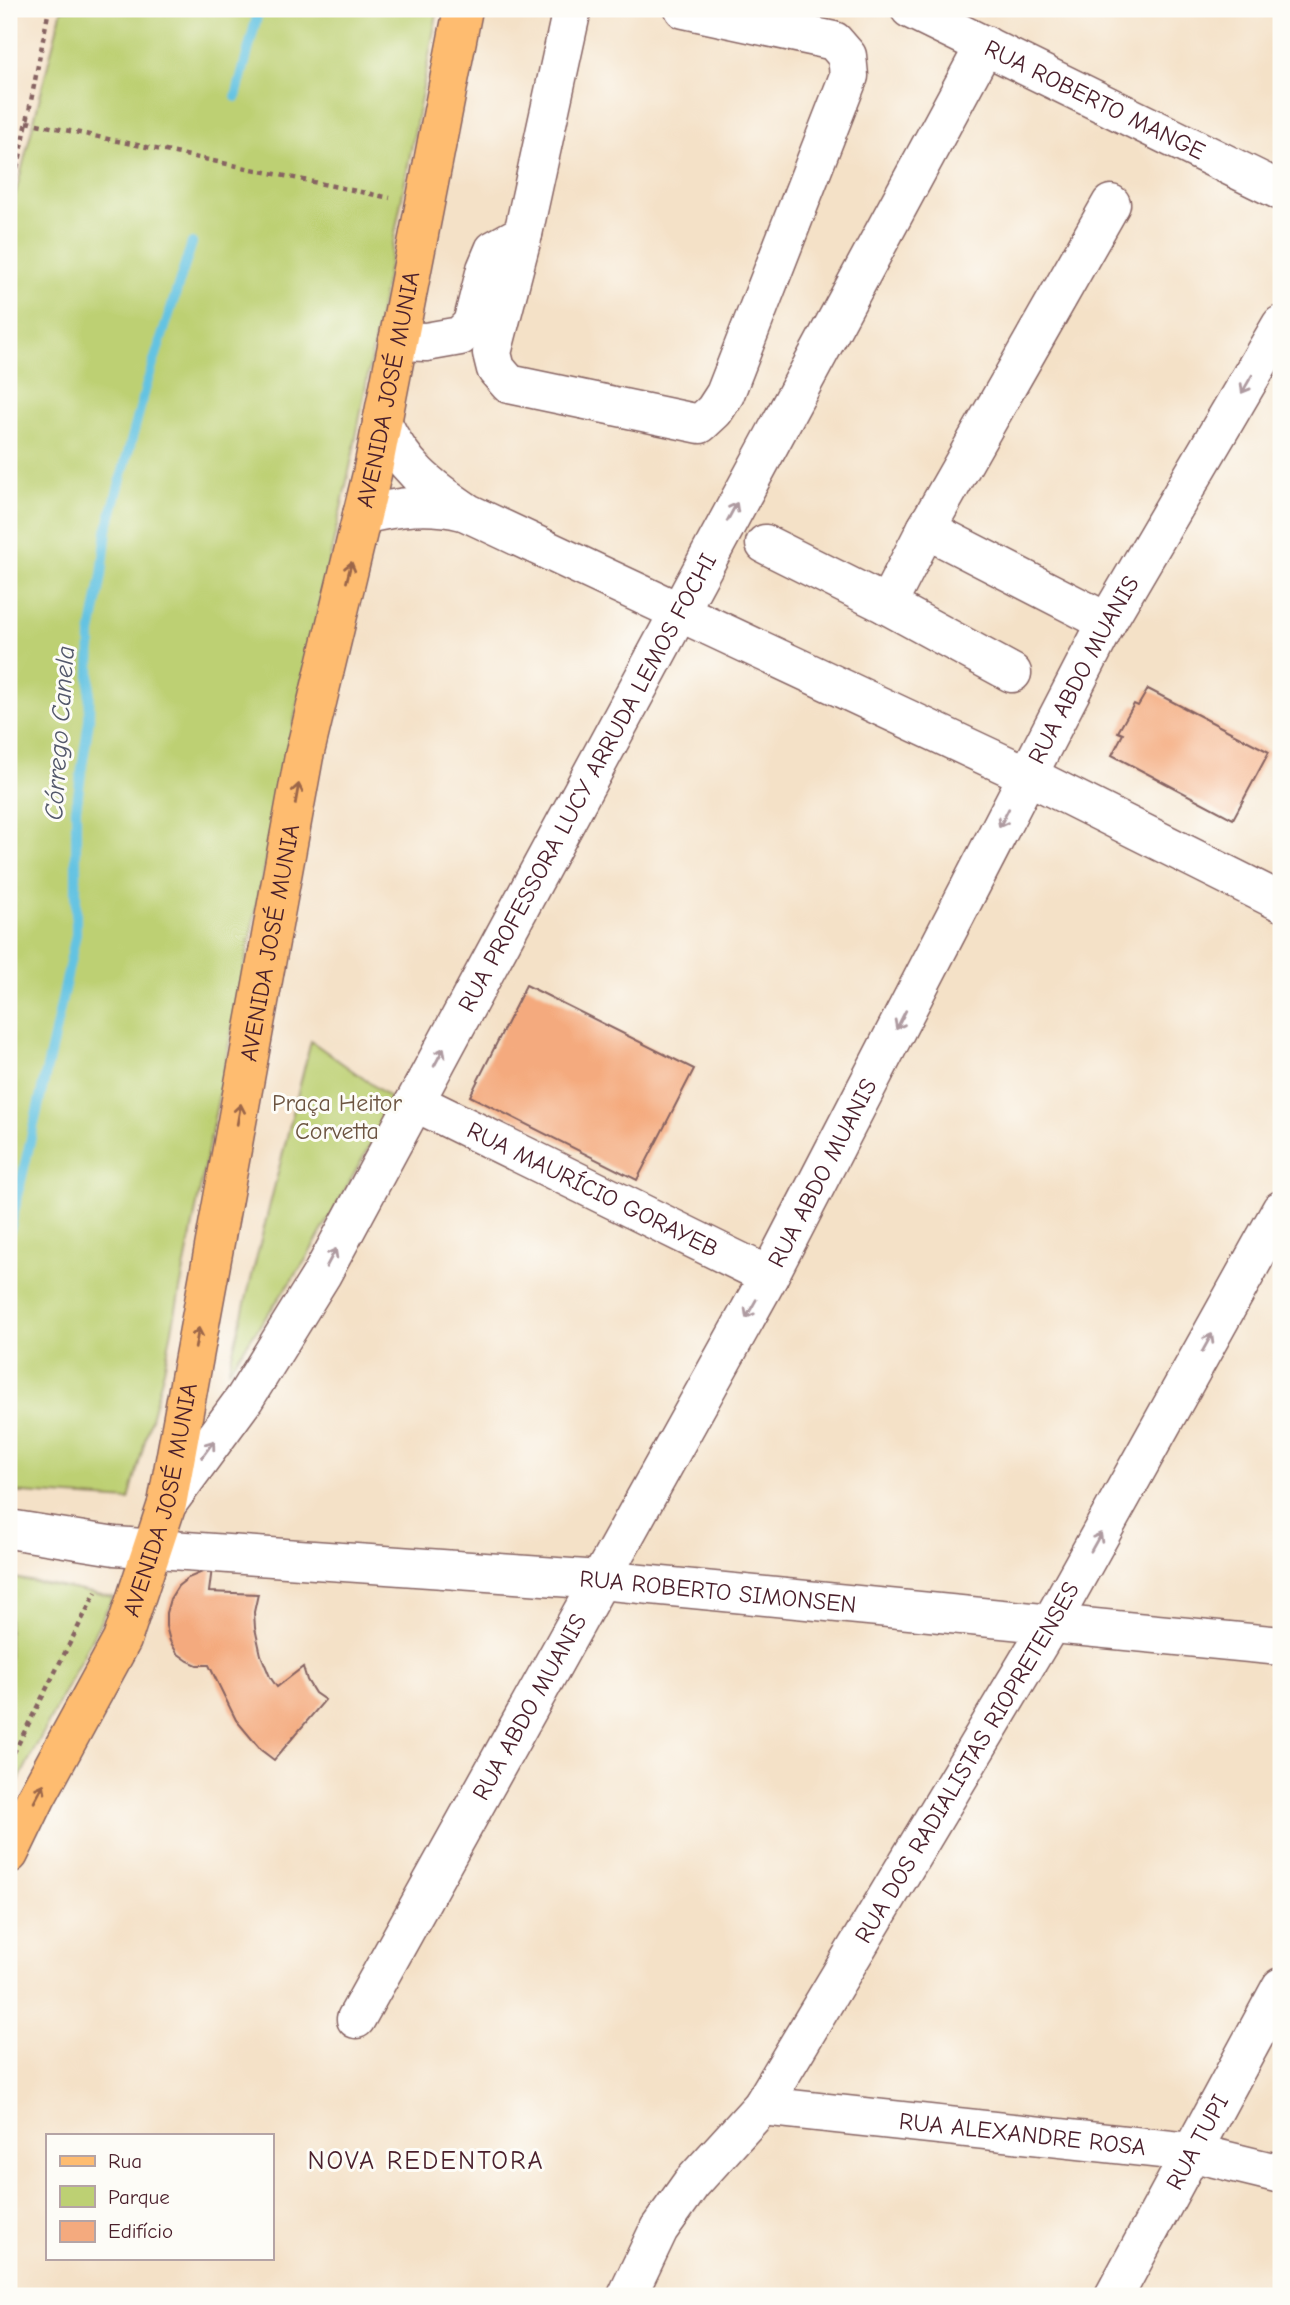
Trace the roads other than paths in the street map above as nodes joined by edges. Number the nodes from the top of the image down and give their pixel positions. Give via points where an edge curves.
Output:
1 (463, 9) edge
2 (572, 9) edge
3 (684, 9) edge
4 (910, 9) edge
5 (985, 45) junction
6 (1281, 191) edge
7 (1111, 204) dead end
8 (523, 234) junction
9 (1281, 325) edge
10 (398, 341) junction
11 (382, 422) junction
12 (468, 513) junction
13 (362, 515) junction
14 (926, 530) junction
15 (765, 544) dead end
16 (887, 605) junction
17 (679, 611) junction
18 (1107, 622) junction
19 (1012, 673) dead end
20 (1027, 775) junction
21 (1281, 902) edge
22 (415, 1102) junction
23 (1281, 1210) edge
24 (769, 1276) junction
25 (167, 1504) junction
26 (9, 1529) edge
27 (154, 1548) junction
28 (600, 1580) junction
29 (1051, 1623) junction
30 (1281, 1646) edge
31 (9, 1854) edge
32 (1281, 1987) edge
33 (356, 2019) dead end
34 (762, 2106) junction
35 (1190, 2152) junction
36 (1281, 2174) edge
37 (627, 2296) edge
38 (1114, 2296) edge

1 - 10 main road, AVENIDA JOSÉ MUNIA
2 - 8 street
3 - 8 street via 834,41 847,56 849,76 714,411 699,424 509,384 496,369 492,352
4 - 5 street, RUA ROBERTO MANGE
5 - 6 street, RUA ROBERTO MANGE
17 -> 5 street, RUA PROFESSORA LUCY ARRUDA LEMOS FOCHI
7 - 14 street
8 - 10 street via 494,250 472,324 460,336
9 -> 18 street, RUA ABDO MUANIS
10 - 11 main road, AVENIDA JOSÉ MUNIA
11 - 12 street via 414,472
11 - 13 main road, AVENIDA JOSÉ MUNIA
12 - 13 street via 426,505
12 - 17 street
25 -> 13 main road, AVENIDA JOSÉ MUNIA via 304,756
14 - 16 street
14 - 18 street
15 - 16 street
16 - 19 street
17 - 20 street
22 -> 17 street, RUA PROFESSORA LUCY ARRUDA LEMOS FOCHI
18 - 20 street, RUA ABDO MUANIS
20 - 21 street
20 -> 24 street, RUA ABDO MUANIS
22 - 24 street, RUA MAURÍCIO GORAYEB
25 -> 22 street, RUA PROFESSORA LUCY ARRUDA LEMOS FOCHI via 245,1398 315,1285
29 -> 23 street, RUA DOS RADIALISTAS RIOPRETENSES
24 -> 28 street, RUA ABDO MUANIS
25 - 27 main road, AVENIDA JOSÉ MUNIA
26 - 27 street, RUA ROBERTO SIMONSEN
27 - 28 street, RUA ROBERTO SIMONSEN
31 -> 27 main road, AVENIDA JOSÉ MUNIA via 122,1640
28 - 29 street, RUA ROBERTO SIMONSEN
28 - 33 street, RUA ABDO MUANIS
29 - 30 street, RUA ROBERTO SIMONSEN
29 - 34 street, RUA DOS RADIALISTAS RIOPRETENSES
32 - 35 street, RUA TUPI
34 - 35 street, RUA ALEXANDRE ROSA
34 - 37 street, RUA DOS RADIALISTAS RIOPRETENSES via 691,2183 659,2229
35 - 36 street, RUA ALEXANDRE ROSA
35 - 38 street, RUA TUPI

